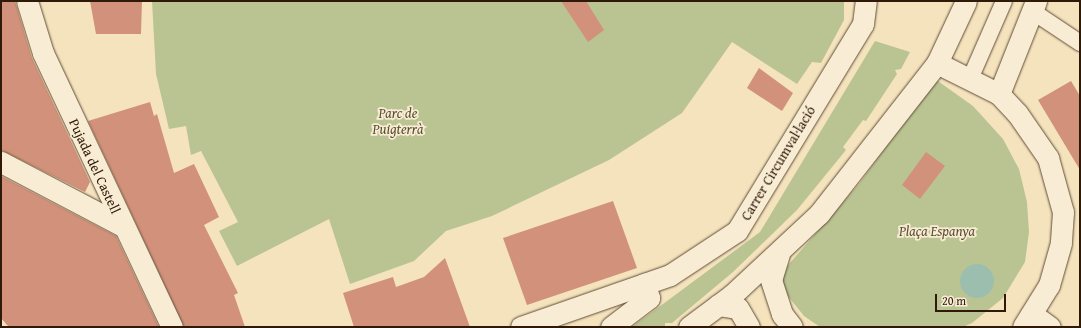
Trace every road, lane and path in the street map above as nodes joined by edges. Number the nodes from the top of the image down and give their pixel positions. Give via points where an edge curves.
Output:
1 (27, 1) edge
2 (866, 1) edge
3 (966, 1) edge
4 (1004, 1) edge
5 (1034, 6) edge
6 (1080, 43) edge
7 (937, 63) junction
8 (970, 79) junction
9 (999, 94) junction
10 (1, 162) edge
11 (123, 226) junction
12 (779, 253) junction
13 (645, 284) junction
14 (718, 305) junction
15 (1028, 320) edge
16 (172, 327) edge
17 (521, 327) edge
18 (611, 327) edge
19 (689, 327) edge
20 (749, 327) edge
21 (792, 327) edge
22 (1050, 327) edge

1 - 11 street, Pujada del Castell via 43,53
2 - 13 street, Carrer Circumval·lació via 863,24 737,231 670,275
3 - 7 street
4 - 8 street
5 - 6 street
5 - 9 street
7 - 8 street
7 - 12 street via 819,214
8 - 9 street
9 - 15 street via 1017,112 1048,158 1063,212 1061,243 1049,285
10 - 11 street
11 - 16 street, Pujada del Castell
12 - 14 street
12 - 21 street via 771,280 782,314
13 - 17 street, Carrer Circumval·lació
13 - 18 street via 650,298
14 - 19 street
14 - 20 street via 738,308
15 - 22 street

